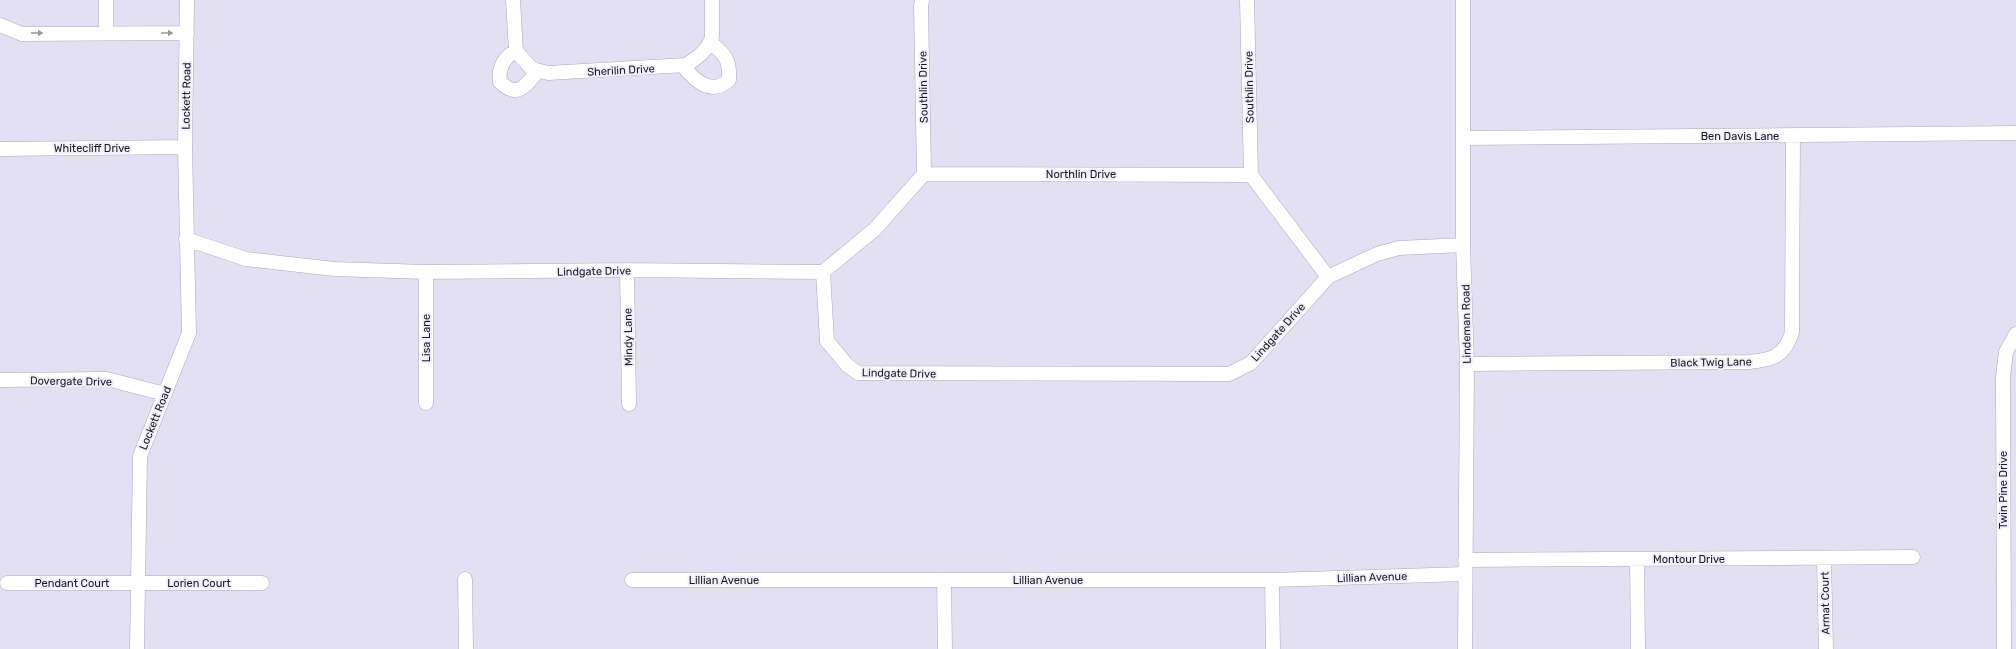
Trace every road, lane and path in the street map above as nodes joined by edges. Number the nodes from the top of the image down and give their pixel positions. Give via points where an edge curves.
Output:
1 (106, 0) edge
2 (187, 0) edge
3 (513, 0) edge
4 (712, 0) edge
5 (922, 0) edge
6 (1247, 0) edge
7 (1463, 0) edge
8 (0, 25) edge
9 (106, 33) junction
10 (187, 33) junction
11 (710, 43) junction
12 (516, 51) junction
13 (683, 66) junction
14 (538, 71) junction
15 (2016, 133) edge
16 (1793, 135) junction
17 (1463, 138) junction
18 (185, 148) junction
19 (0, 149) edge
20 (924, 174) junction
21 (1251, 174) junction
22 (186, 239) junction
23 (1464, 245) junction
24 (627, 270) junction
25 (426, 272) junction
26 (823, 272) junction
27 (1328, 277) junction
28 (2016, 334) edge
29 (1467, 364) junction
30 (0, 380) edge
31 (165, 394) junction
32 (426, 403) dead end
33 (629, 404) dead end
34 (2010, 553) edge
35 (1913, 557) dead end
36 (1824, 558) junction
37 (1637, 559) junction
38 (1465, 567) junction
39 (465, 579) dead end
40 (632, 580) dead end
41 (944, 580) junction
42 (1272, 580) junction
43 (6, 583) dead end
44 (137, 583) junction
45 (262, 583) dead end
46 (137, 649) edge
47 (466, 649) edge
48 (945, 649) edge
49 (1273, 649) edge
50 (1465, 649) edge
51 (1638, 649) edge
52 (1826, 649) edge
53 (2004, 649) edge

1 - 9 street
2 - 10 street, Lockett Road
3 - 12 street
4 - 11 street
5 - 20 street, Southlin Drive
6 - 21 street, Southlin Drive
7 - 17 street, Lindeman Road
8 -> 9 street via 22,34
9 -> 10 street
10 - 18 street, Lockett Road
11 - 13 street, Sherilin Drive via 700,55
11 - 13 street via 725,54 729,68 729,80 722,86 701,84
12 - 14 street via 532,69
12 - 14 street via 508,55 498,72 500,82 507,89 516,91 524,87
13 - 14 street, Sherilin Drive via 548,73
15 - 16 street, Ben Davis Lane
16 - 17 street, Ben Davis Lane
16 - 29 street, Black Twig Lane via 1792,332 1788,345 1780,354 1770,359 1749,362
17 - 23 street, Lindeman Road
18 - 19 street, Whitecliff Drive
18 - 22 street, Lockett Road
20 - 21 street, Northlin Drive
20 - 26 street via 875,229
21 - 27 street
22 - 25 street, Lindgate Drive via 246,259 334,269
22 - 31 street, Lockett Road via 189,333
23 - 27 street, Lindgate Drive via 1399,248 1377,254
23 - 29 street, Lindeman Road
24 - 25 street, Lindgate Drive
24 - 26 street, Lindgate Drive
24 - 33 street, Mindy Lane
25 - 32 street, Lisa Lane
26 - 27 street, Lindgate Drive via 827,342 858,374 1229,374 1251,364
28 - 34 street, Twin Pine Drive via 2006,352 2003,377
29 - 38 street, Lindeman Road
30 - 31 street, Dovergate Drive via 107,379
31 - 44 street, Lockett Road via 140,456
34 - 53 street, Twin Pine Drive
35 - 36 street, Montour Drive
36 - 37 street, Montour Drive
36 - 52 street, Armat Court
37 - 38 street, Montour Drive
37 - 51 street
38 - 42 street, Lillian Avenue
38 - 50 street, Lindeman Road
39 - 47 street
40 - 41 street, Lillian Avenue
41 - 42 street, Lillian Avenue
41 - 48 street
42 - 49 street
43 - 44 street, Pendant Court
44 - 45 street, Lorien Court
44 - 46 street, Lockett Road

